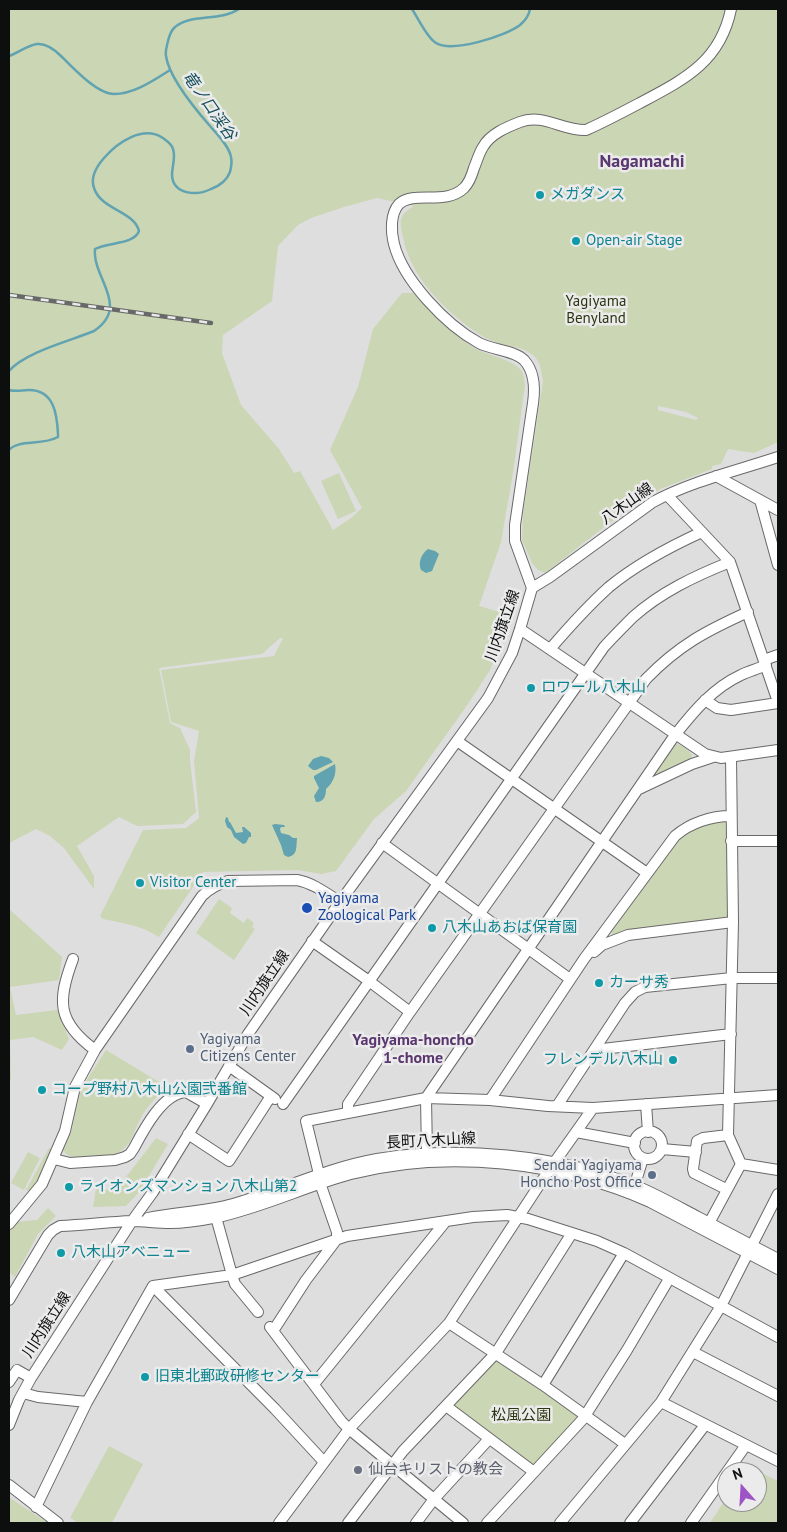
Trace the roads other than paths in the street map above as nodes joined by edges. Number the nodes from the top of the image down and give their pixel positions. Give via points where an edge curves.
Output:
1 (731, 9) edge
2 (778, 457) edge
3 (716, 476) junction
4 (667, 495) junction
5 (760, 500) junction
6 (778, 510) edge
7 (702, 532) junction
8 (730, 562) junction
9 (778, 565) edge
10 (532, 588) junction
11 (748, 612) junction
12 (520, 629) junction
13 (550, 648) junction
14 (778, 655) edge
15 (765, 662) junction
16 (585, 672) junction
17 (705, 700) junction
18 (778, 702) edge
19 (629, 703) junction
20 (675, 735) junction
21 (458, 742) junction
22 (778, 750) edge
23 (714, 757) junction
24 (731, 757) junction
25 (510, 778) junction
26 (638, 789) junction
27 (555, 809) junction
28 (731, 816) junction
29 (731, 841) junction
30 (778, 841) edge
31 (602, 842) junction
32 (382, 843) junction
33 (647, 873) junction
34 (436, 883) junction
35 (340, 902) junction
36 (480, 914) junction
37 (733, 922) junction
38 (312, 942) junction
39 (528, 949) junction
40 (584, 959) junction
41 (73, 960) dead end
42 (732, 978) junction
43 (778, 978) edge
44 (570, 979) junction
45 (369, 981) junction
46 (410, 1012) junction
47 (731, 1034) junction
48 (95, 1050) junction
49 (594, 1050) junction
50 (229, 1066) junction
51 (778, 1095) edge
52 (271, 1096) junction
53 (426, 1098) junction
54 (730, 1098) junction
55 (490, 1100) junction
56 (208, 1104) junction
57 (646, 1104) junction
58 (557, 1106) junction
59 (592, 1108) junction
60 (348, 1112) junction
61 (576, 1132) junction
62 (648, 1132) junction
63 (188, 1134) junction
64 (728, 1135) junction
65 (635, 1143) junction
66 (662, 1149) junction
67 (696, 1152) junction
68 (427, 1154) junction
69 (643, 1158) junction
70 (54, 1159) junction
71 (741, 1164) junction
72 (551, 1167) junction
73 (778, 1170) edge
74 (320, 1179) junction
75 (633, 1189) junction
76 (726, 1189) junction
77 (778, 1194) edge
78 (216, 1217) junction
79 (518, 1217) junction
80 (132, 1221) junction
81 (446, 1221) junction
82 (9, 1224) edge
83 (707, 1227) junction
84 (572, 1233) junction
85 (337, 1239) junction
86 (750, 1249) junction
87 (624, 1253) junction
88 (778, 1259) edge
89 (778, 1269) edge
90 (232, 1276) junction
91 (669, 1279) junction
92 (153, 1286) junction
93 (9, 1300) edge
94 (721, 1306) junction
95 (258, 1312) dead end
96 (449, 1323) junction
97 (778, 1337) edge
98 (693, 1352) junction
99 (496, 1353) junction
100 (31, 1378) junction
101 (9, 1382) edge
102 (314, 1384) junction
103 (543, 1385) junction
104 (22, 1393) junction
105 (778, 1396) edge
106 (87, 1402) junction
107 (661, 1402) junction
108 (446, 1406) junction
109 (585, 1416) junction
110 (9, 1425) edge
111 (705, 1425) junction
112 (349, 1429) junction
113 (489, 1439) junction
114 (625, 1444) junction
115 (746, 1445) junction
116 (778, 1461) edge
117 (324, 1462) junction
118 (392, 1465) junction
119 (534, 1472) junction
120 (9, 1485) edge
121 (434, 1500) junction
122 (36, 1507) junction
123 (58, 1523) edge
124 (279, 1523) edge
125 (348, 1523) edge
126 (416, 1523) edge
127 (463, 1523) edge
128 (487, 1523) edge
129 (560, 1523) edge
130 (630, 1523) edge
131 (691, 1523) edge

1 - 10 street via 718,46 694,72 673,86 586,130 536,119 504,129 482,148 464,188 448,196 405,201 399,204 393,216 394,243 399,259 422,294 454,326 480,344 523,359 533,376 534,403 515,525 515,541
2 - 3 street, 八木山線
3 - 4 street, 八木山線
3 - 5 street
4 - 7 street
4 - 10 street, 八木山線
5 - 6 street
5 - 9 street
7 - 8 street
7 - 13 street via 652,557 610,586
8 - 11 street
8 - 16 street via 694,577 652,603 604,647
10 - 12 street, 川内旗立線
11 - 15 street
11 - 19 street via 696,637 678,650 646,679
12 - 13 street
12 - 21 street, 川内旗立線 via 496,684
13 - 16 street
14 - 15 street
15 - 17 street
15 - 18 street
16 - 19 street
16 - 25 street
17 - 18 street via 717,708 731,710
17 - 20 street
19 - 20 street
19 - 27 street
20 - 23 street
20 - 26 street
21 - 25 street
21 - 32 street, 川内旗立線
22 - 24 street
23 - 24 street
23 - 26 street
24 - 28 street
25 - 27 street
25 - 34 street
26 - 31 street
27 - 31 street
27 - 36 street
28 - 29 street
28 - 33 street via 720,816 684,829
29 - 30 street
29 - 37 street
31 - 33 street
31 - 39 street
32 - 34 street
32 - 35 street, 川内旗立線
33 - 40 street
34 - 36 street
34 - 45 street
35 - 38 street, 川内旗立線
35 - 48 street via 313,885 297,880 228,881 213,886 202,896
36 - 39 street
36 - 46 street
37 - 40 street via 628,934 602,945
37 - 42 street
38 - 45 street
38 - 50 street, 川内旗立線
39 - 44 street
39 - 53 street
40 - 44 street
41 - 48 street via 65,980 62,1002 74,1033
42 - 43 street
42 - 47 street
42 - 49 street via 645,987 635,992
44 - 55 street
45 - 46 street
45 - 52 street via 285,1106
46 - 60 street via 348,1104
47 - 49 street
47 - 54 street
48 - 70 street via 75,1088 65,1131
49 - 58 street
50 - 52 street
50 - 56 street, 川内旗立線
51 - 54 street
52 - 63 street via 229,1161
53 - 55 street
53 - 60 street
53 - 68 street
54 - 57 street
54 - 64 street
55 - 58 street
56 - 63 street, 川内旗立線
56 - 70 street via 186,1092 174,1094 159,1108 125,1157 70,1163
57 - 59 street
57 - 62 street
58 - 59 street
59 - 61 street
60 - 74 street via 306,1121
61 - 65 street
61 - 72 street
62 - 65 street via 641,1134
62 - 66 street via 659,1137
63 - 80 street, 川内旗立線
64 - 67 street via 697,1141
64 - 71 street
65 - 69 street via 636,1152
66 - 67 street
66 - 69 street via 654,1158
67 - 76 street via 694,1173
68 - 72 street, 長町八木山線 via 494,1154
68 - 74 street, 長町八木山線 via 376,1159 348,1166
69 - 75 street
70 - 82 street via 42,1184
71 - 73 street
71 - 76 street
72 - 74 street via 453,1160
72 - 75 street
72 - 79 street
74 - 78 street
74 - 80 street, 長町八木山線 via 214,1209
74 - 85 street
75 - 83 street
76 - 83 street
77 - 86 street
78 - 80 street via 172,1223
78 - 90 street
79 - 81 street via 507,1215
79 - 84 street
79 - 96 street
80 - 93 street via 60,1226 53,1230
80 - 100 street, 川内旗立線
81 - 85 street
81 - 102 street
83 - 86 street
84 - 87 street
84 - 99 street
85 - 90 street
85 - 102 street via 271,1329
86 - 88 street
86 - 89 street
86 - 94 street
87 - 91 street
87 - 103 street
90 - 92 street
90 - 95 street
91 - 94 street
91 - 109 street
92 - 106 street
92 - 117 street
94 - 97 street
94 - 98 street
96 - 99 street
96 - 112 street
98 - 105 street
98 - 107 street
99 - 103 street
99 - 108 street
100 - 101 street via 17,1370
100 - 104 street, 川内旗立線
102 - 112 street
103 - 109 street
104 - 106 street
104 - 110 street, 川内旗立線
106 - 122 street
107 - 111 street
107 - 114 street
108 - 113 street
108 - 118 street
109 - 114 street
109 - 119 street
111 - 115 street
111 - 130 street
112 - 117 street
112 - 118 street
113 - 119 street
113 - 121 street
114 - 129 street
115 - 116 street
115 - 131 street
117 - 124 street
118 - 121 street
118 - 125 street
119 - 128 street
120 - 122 street
121 - 126 street
121 - 127 street
122 - 123 street

